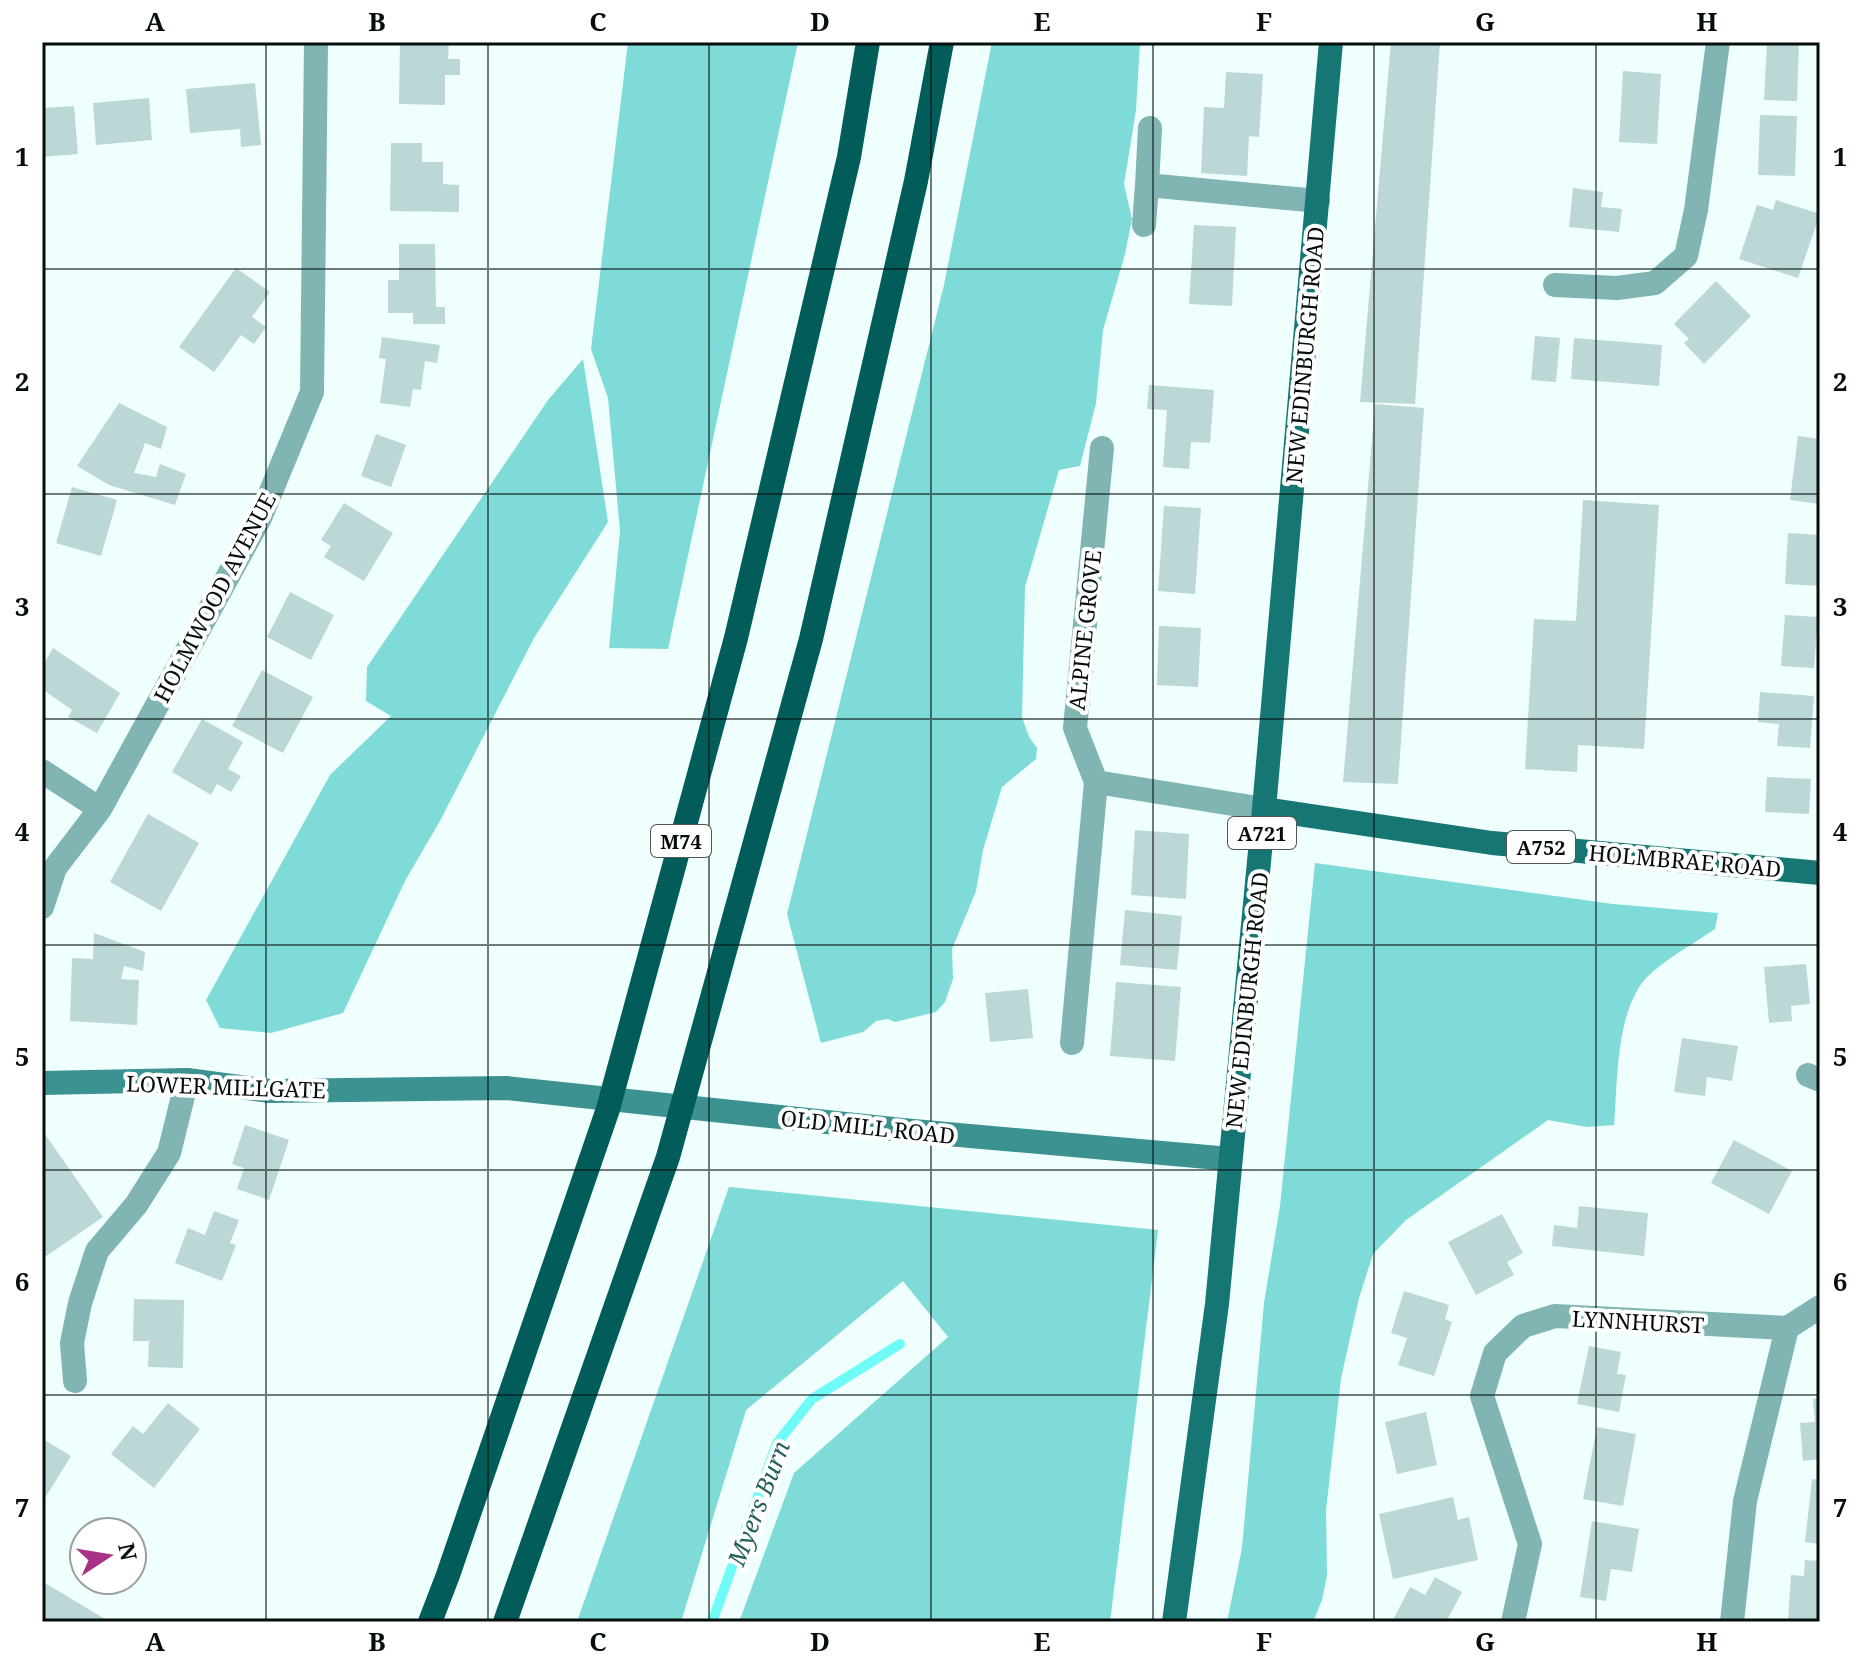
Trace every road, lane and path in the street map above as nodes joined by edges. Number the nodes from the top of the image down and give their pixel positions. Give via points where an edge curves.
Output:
1 (316, 42) edge
2 (868, 42) edge
3 (942, 42) edge
4 (1331, 42) edge
5 (1718, 42) edge
6 (1150, 128) dead end
7 (1147, 185) junction
8 (1318, 201) junction
9 (1144, 225) dead end
10 (1555, 285) dead end
11 (1102, 448) dead end
12 (42, 771) edge
13 (1096, 782) junction
14 (100, 809) junction
15 (1264, 809) junction
16 (1820, 873) edge
17 (42, 907) edge
18 (1072, 1043) dead end
19 (187, 1080) junction
20 (42, 1083) edge
21 (506, 1088) joint
22 (1230, 1159) junction
23 (1820, 1307) edge
24 (1787, 1328) junction
25 (75, 1381) dead end
26 (430, 1622) edge
27 (505, 1622) edge
28 (1174, 1622) edge
29 (1513, 1622) edge
30 (1732, 1622) edge

1 - 14 street, HOLMWOOD AVENUE via 312,392 260,518
2 - 26 highway, M74 via 849,157 736,638 608,1109
3 - 27 highway via 916,181 811,639 668,1157
4 - 8 main road, NEW EDINBURGH ROAD / A721
5 - 10 street via 1686,256 1655,283 1617,288
6 - 7 street
7 - 8 street
7 - 9 street
8 - 15 main road, NEW EDINBURGH ROAD / A721
11 - 13 street, ALPINE GROVE via 1075,728
12 - 14 street
13 - 15 street
13 - 18 street
14 - 17 street, HOLMWOOD AVENUE via 55,868
15 - 16 main road, HOLMBRAE ROAD / A752 via 1492,843
15 - 22 main road, NEW EDINBURGH ROAD / A721
19 - 20 street, LOWER MILLGATE
19 - 21 street, LOWER MILLGATE via 270,1091
19 - 25 street via 169,1153 136,1205 97,1251 72,1343
21 - 22 street, OLD MILL ROAD
22 - 28 main road, NEW EDINBURGH ROAD / A721 via 1212,1354
23 - 24 street
24 - 29 street, LYNNHURST via 1555,1316 1523,1326 1495,1353 1482,1396 1530,1544
24 - 30 street via 1745,1501

